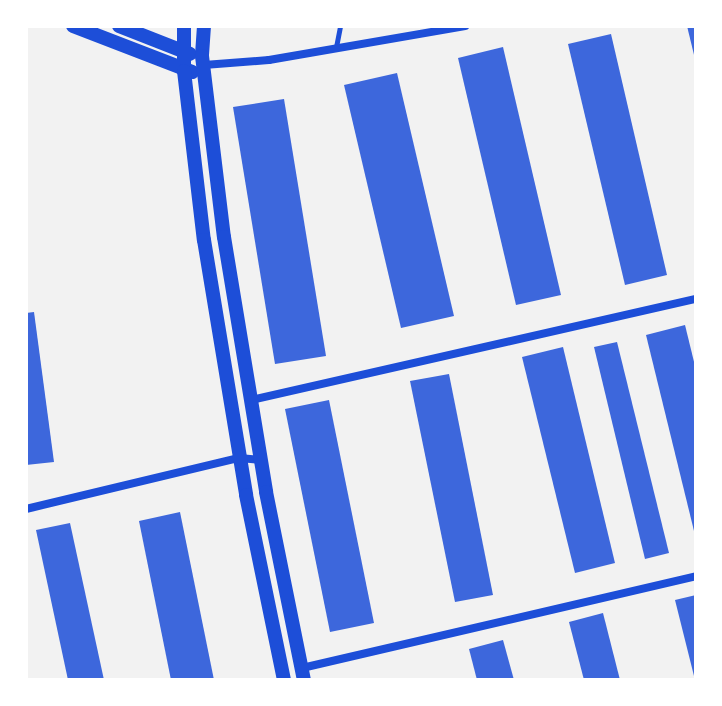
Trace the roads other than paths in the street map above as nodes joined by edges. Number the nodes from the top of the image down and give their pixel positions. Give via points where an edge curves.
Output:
1 (73, 26) edge
2 (119, 26) edge
3 (184, 26) edge
4 (204, 26) edge
5 (340, 26) edge
6 (465, 26) edge
7 (335, 48) junction
8 (182, 52) junction
9 (203, 65) junction
10 (184, 71) junction
11 (696, 299) edge
12 (251, 400) junction
13 (239, 458) junction
14 (261, 460) junction
15 (26, 509) edge
16 (696, 576) edge
17 (303, 674) edge
18 (284, 680) edge

1 - 10 main road
2 - 8 main road
3 - 8 main road
4 - 9 main road
5 - 7 lane
6 - 7 street
7 - 9 street
8 - 9 main road
8 - 10 main road
9 - 10 main road
9 - 12 main road
10 - 13 main road
11 - 12 street
12 - 14 main road
13 - 14 street
13 - 15 street
13 - 18 main road
14 - 17 main road
16 - 17 street

